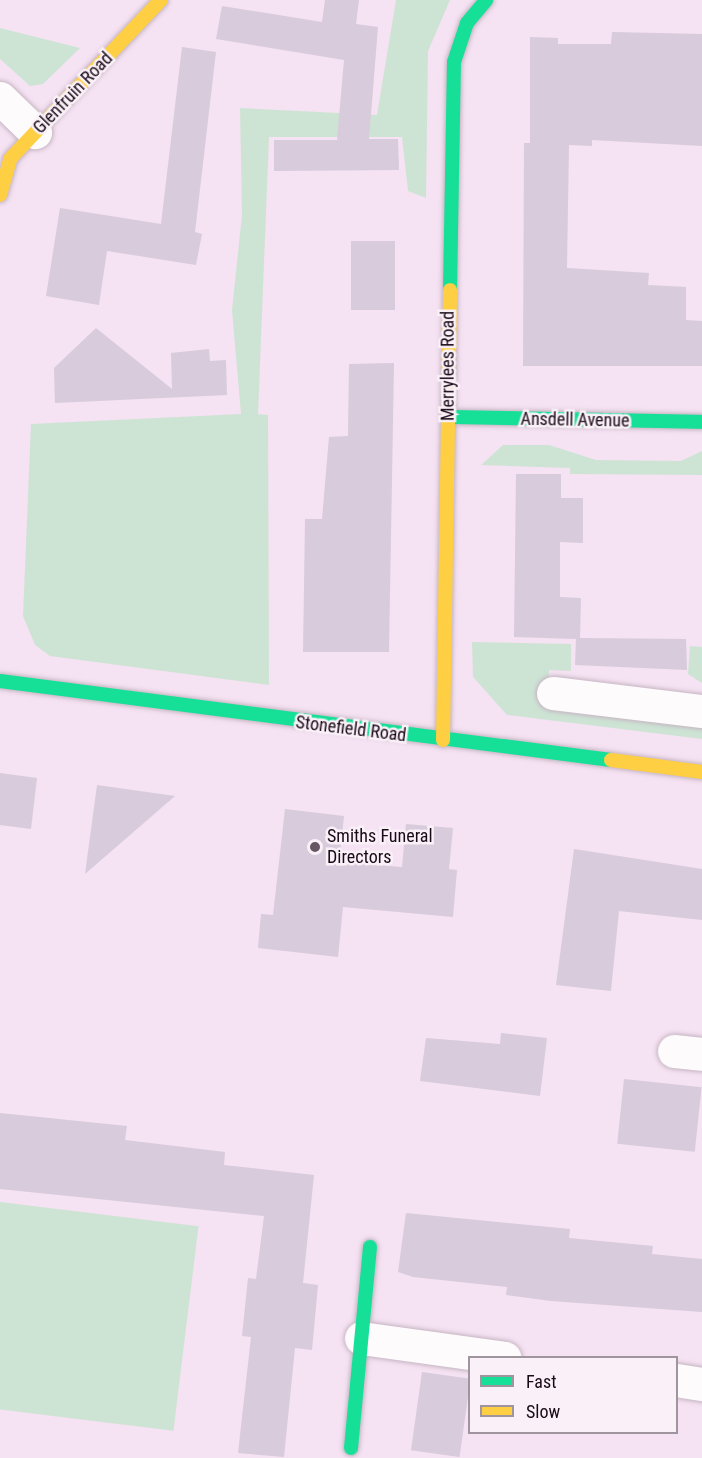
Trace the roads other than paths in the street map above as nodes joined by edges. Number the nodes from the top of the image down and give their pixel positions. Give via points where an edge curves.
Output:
1 (161, 0) edge
2 (486, 0) edge
3 (0, 98) edge
4 (35, 132) junction
5 (0, 195) edge
6 (448, 417) junction
7 (702, 422) edge
8 (0, 681) edge
9 (553, 693) dead end
10 (702, 711) edge
11 (443, 740) junction
12 (702, 772) edge
13 (370, 1247) dead end
14 (361, 1338) junction
15 (491, 1356) edge
16 (678, 1380) edge
17 (702, 1384) edge
18 (351, 1448) dead end

1 - 4 street, Glenfruin Road
2 - 6 street, Merrylees Road via 467,23 454,62
3 - 4 street
4 - 5 street, Glenfruin Road via 10,159
6 - 7 street, Ansdell Avenue
6 - 11 street, Merrylees Road
8 - 11 street, Stonefield Road
9 - 10 street
11 - 12 street, Stonefield Road
13 - 14 street
14 - 15 street
14 - 18 street
16 - 17 street

